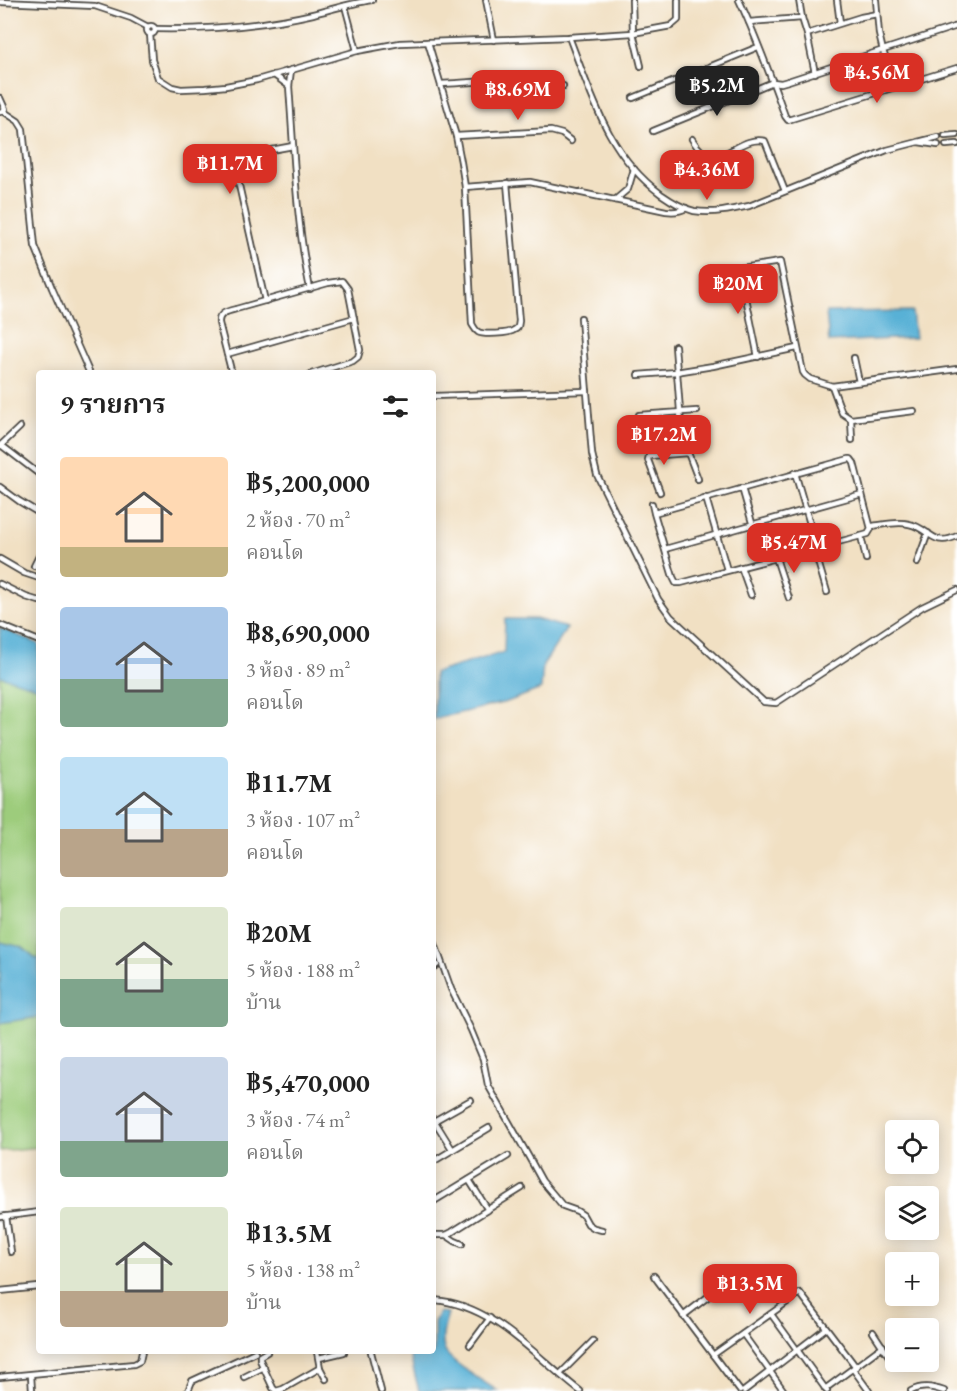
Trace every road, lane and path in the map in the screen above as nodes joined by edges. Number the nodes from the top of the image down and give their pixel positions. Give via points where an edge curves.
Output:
1 (372, 0) edge
2 (486, 0) edge
3 (632, 0) edge
4 (678, 0) edge
5 (739, 0) edge
6 (799, 0) edge
7 (837, 0) edge
8 (876, 0) edge
9 (8, 1) edge
10 (0, 2) edge
11 (96, 3) edge
12 (345, 6) junction
13 (877, 14) junction
14 (802, 18) junction
15 (749, 22) junction
16 (840, 23) junction
17 (957, 26) edge
18 (148, 27) junction
19 (155, 29) junction
20 (633, 33) junction
21 (150, 34) junction
22 (807, 34) junction
23 (569, 37) junction
24 (494, 40) junction
25 (428, 42) junction
26 (758, 47) junction
27 (357, 51) junction
28 (883, 51) junction
29 (641, 66) dead end
30 (957, 68) edge
31 (291, 70) junction
32 (815, 73) junction
33 (274, 75) junction
34 (773, 82) junction
35 (441, 84) junction
36 (289, 86) junction
37 (563, 86) dead end
38 (896, 87) junction
39 (0, 98) edge
40 (633, 98) dead end
41 (2, 112) edge
42 (653, 130) dead end
43 (957, 135) edge
44 (456, 136) junction
45 (938, 136) dead end
46 (945, 136) dead end
47 (692, 139) dead end
48 (571, 141) dead end
49 (918, 142) junction
50 (957, 144) edge
51 (938, 145) dead end
52 (946, 145) dead end
53 (293, 146) junction
54 (634, 169) junction
55 (507, 183) junction
56 (465, 187) junction
57 (786, 191) junction
58 (615, 200) junction
59 (686, 208) junction
60 (740, 268) junction
61 (709, 273) dead end
62 (310, 289) junction
63 (265, 302) junction
64 (354, 318) junction
65 (581, 318) dead end
66 (675, 346) dead end
67 (797, 348) junction
68 (227, 354) junction
69 (758, 357) junction
70 (854, 358) dead end
71 (957, 369) edge
72 (88, 370) edge
73 (231, 370) edge
74 (324, 370) edge
75 (676, 372) junction
76 (638, 375) dead end
77 (859, 382) junction
78 (832, 386) junction
79 (587, 392) junction
80 (436, 396) edge
81 (697, 411) dead end
82 (914, 411) dead end
83 (679, 412) junction
84 (639, 415) dead end
85 (851, 419) junction
86 (20, 427) dead end
87 (852, 440) dead end
88 (1, 446) edge
89 (688, 453) junction
90 (36, 472) edge
91 (795, 473) junction
92 (698, 479) dead end
93 (0, 486) edge
94 (742, 488) junction
95 (660, 492) dead end
96 (862, 494) junction
97 (706, 498) junction
98 (652, 504) dead end
99 (806, 510) junction
100 (36, 511) edge
101 (654, 513) junction
102 (752, 524) junction
103 (871, 526) junction
104 (928, 533) junction
105 (717, 534) junction
106 (861, 536) junction
107 (957, 536) edge
108 (815, 548) junction
109 (665, 549) junction
110 (776, 558) junction
111 (0, 559) edge
112 (867, 559) dead end
113 (763, 561) junction
114 (36, 562) edge
115 (917, 563) dead end
116 (34, 566) dead end
117 (741, 567) junction
118 (727, 570) junction
119 (36, 577) edge
120 (0, 584) edge
121 (957, 590) edge
122 (827, 592) dead end
123 (751, 595) dead end
124 (789, 598) dead end
125 (36, 600) edge
126 (0, 625) edge
127 (36, 640) edge
128 (436, 948) edge
129 (471, 1100) dead end
130 (436, 1119) edge
131 (436, 1123) edge
132 (489, 1128) dead end
133 (452, 1149) junction
134 (508, 1156) dead end
135 (436, 1160) edge
136 (469, 1180) junction
137 (522, 1188) dead end
138 (436, 1200) edge
139 (488, 1209) junction
140 (36, 1212) edge
141 (6, 1216) junction
142 (0, 1217) edge
143 (602, 1230) dead end
144 (436, 1235) edge
145 (446, 1235) junction
146 (462, 1244) dead end
147 (11, 1252) dead end
148 (654, 1276) dead end
149 (36, 1287) edge
150 (0, 1291) edge
151 (714, 1292) dead end
152 (436, 1300) edge
153 (771, 1314) junction
154 (683, 1316) junction
155 (490, 1318) junction
156 (826, 1328) junction
157 (873, 1332) dead end
158 (743, 1334) junction
159 (593, 1341) dead end
160 (470, 1345) dead end
161 (883, 1346) junction
162 (885, 1349) edge
163 (797, 1350) junction
164 (142, 1354) edge
165 (251, 1354) edge
166 (264, 1354) edge
167 (318, 1354) edge
168 (336, 1354) edge
169 (372, 1354) edge
170 (713, 1355) junction
171 (319, 1358) junction
172 (264, 1367) junction
173 (320, 1368) junction
174 (854, 1368) junction
175 (770, 1371) junction
176 (560, 1374) junction
177 (31, 1375) junction
178 (0, 1377) edge
179 (244, 1377) dead end
180 (326, 1378) dead end
181 (568, 1382) junction
182 (825, 1390) edge
183 (32, 1391) edge
184 (188, 1391) edge
185 (381, 1391) edge
186 (568, 1391) edge
187 (580, 1391) edge
188 (742, 1391) edge
189 (784, 1391) edge
190 (869, 1391) edge
191 (911, 1391) edge
192 (944, 1391) edge

1 - 12 street
2 - 24 street
3 - 20 street
4 - 20 street via 678,20 674,24
5 - 15 street
6 - 14 street
7 - 16 street
8 - 13 street
9 - 10 street
9 - 11 street
11 - 18 street
12 - 19 street via 245,26
12 - 27 street
13 - 16 street
13 - 28 street
14 - 15 street
14 - 22 street
15 - 26 street
16 - 22 street
17 - 28 street
18 - 19 street
18 - 21 street
19 - 21 street
20 - 23 street
20 - 29 street
21 - 33 street via 154,70 158,78 172,87 226,86
22 - 32 street
23 - 24 street
23 - 54 street via 609,134
24 - 25 street
25 - 27 street
25 - 35 street
26 - 34 street
26 - 40 street
27 - 31 street
28 - 32 street
28 - 38 street
30 - 38 street
31 - 33 street
31 - 36 street
32 - 34 street
33 - 36 street
34 - 38 street via 788,120
34 - 42 street
35 - 37 street via 524,81
35 - 44 street
36 - 53 street
39 - 41 street
41 - 72 street via 18,121 23,129 35,246
43 - 46 street
44 - 48 street via 551,131
44 - 56 street
45 - 49 street
47 - 57 street via 711,157 752,141 765,141
49 - 51 street
49 - 57 street via 887,150
50 - 52 street
53 - 62 street
53 - 63 street via 239,156 234,163
54 - 58 street via 628,189
54 - 59 street via 651,187
55 - 56 street
55 - 56 street via 519,321 518,327 510,332 479,333 472,324
55 - 58 street via 530,182
57 - 59 street via 725,212
58 - 59 street via 674,212
60 - 61 street
60 - 67 street via 780,262
60 - 69 street
62 - 63 street
62 - 64 street via 342,281 348,289
63 - 68 street via 220,316
64 - 68 street
64 - 74 street via 358,357
65 - 79 street
66 - 75 street
67 - 69 street
67 - 78 street via 805,375
68 - 73 street
69 - 75 street
70 - 77 street
71 - 77 street
75 - 76 street
75 - 83 street
77 - 78 street
78 - 85 street via 842,413
79 - 80 street
79 - 121 street via 597,475 658,599 671,617 764,702 776,703 922,608
81 - 83 street
82 - 85 street
83 - 84 street
83 - 89 street
85 - 87 street
86 - 88 street
88 - 90 street
89 - 92 street
89 - 95 street via 648,458
91 - 94 street
91 - 96 street via 851,459
91 - 99 street
93 - 100 street
94 - 97 street
94 - 102 street
96 - 99 street
96 - 103 street
97 - 101 street
97 - 105 street
98 - 101 street
99 - 102 street
99 - 108 street
101 - 109 street
102 - 105 street
102 - 113 street
103 - 104 street via 906,523
103 - 106 street via 868,534
104 - 107 street via 943,540
104 - 115 street
105 - 109 street
105 - 118 street
106 - 108 street
106 - 112 street
108 - 110 street
108 - 122 street
109 - 118 street via 676,583
110 - 113 street
110 - 124 street
111 - 119 street
113 - 117 street
114 - 116 street
117 - 118 street
117 - 123 street
120 - 125 street
126 - 127 street
128 - 143 street via 471,1030 488,1085 542,1181 563,1206 577,1211 588,1224
129 - 130 street
131 - 133 street
132 - 133 street
133 - 135 street
134 - 136 street
136 - 138 street
136 - 139 street
137 - 139 street
139 - 145 street
140 - 141 street
141 - 142 street
141 - 147 street
144 - 145 street
145 - 146 street
148 - 154 street
149 - 150 street
151 - 154 street
152 - 155 street via 470,1308
153 - 156 street via 800,1293
153 - 158 street
153 - 163 street
154 - 170 street
155 - 160 street
155 - 176 street
156 - 163 street
156 - 174 street
157 - 161 street
158 - 170 street
158 - 175 street
159 - 176 street
161 - 162 street
161 - 174 street
163 - 175 street
163 - 182 street
164 - 177 street via 134,1364
165 - 184 street via 192,1381
166 - 172 street via 260,1357
167 - 171 street
168 - 171 street
169 - 185 street
170 - 188 street
171 - 173 street
172 - 173 street via 276,1391
172 - 179 street
173 - 180 street
174 - 182 street
174 - 190 street
175 - 188 street
175 - 189 street
176 - 181 street
177 - 178 street
177 - 183 street
181 - 186 street
181 - 187 street
191 - 192 street via 920,1387

